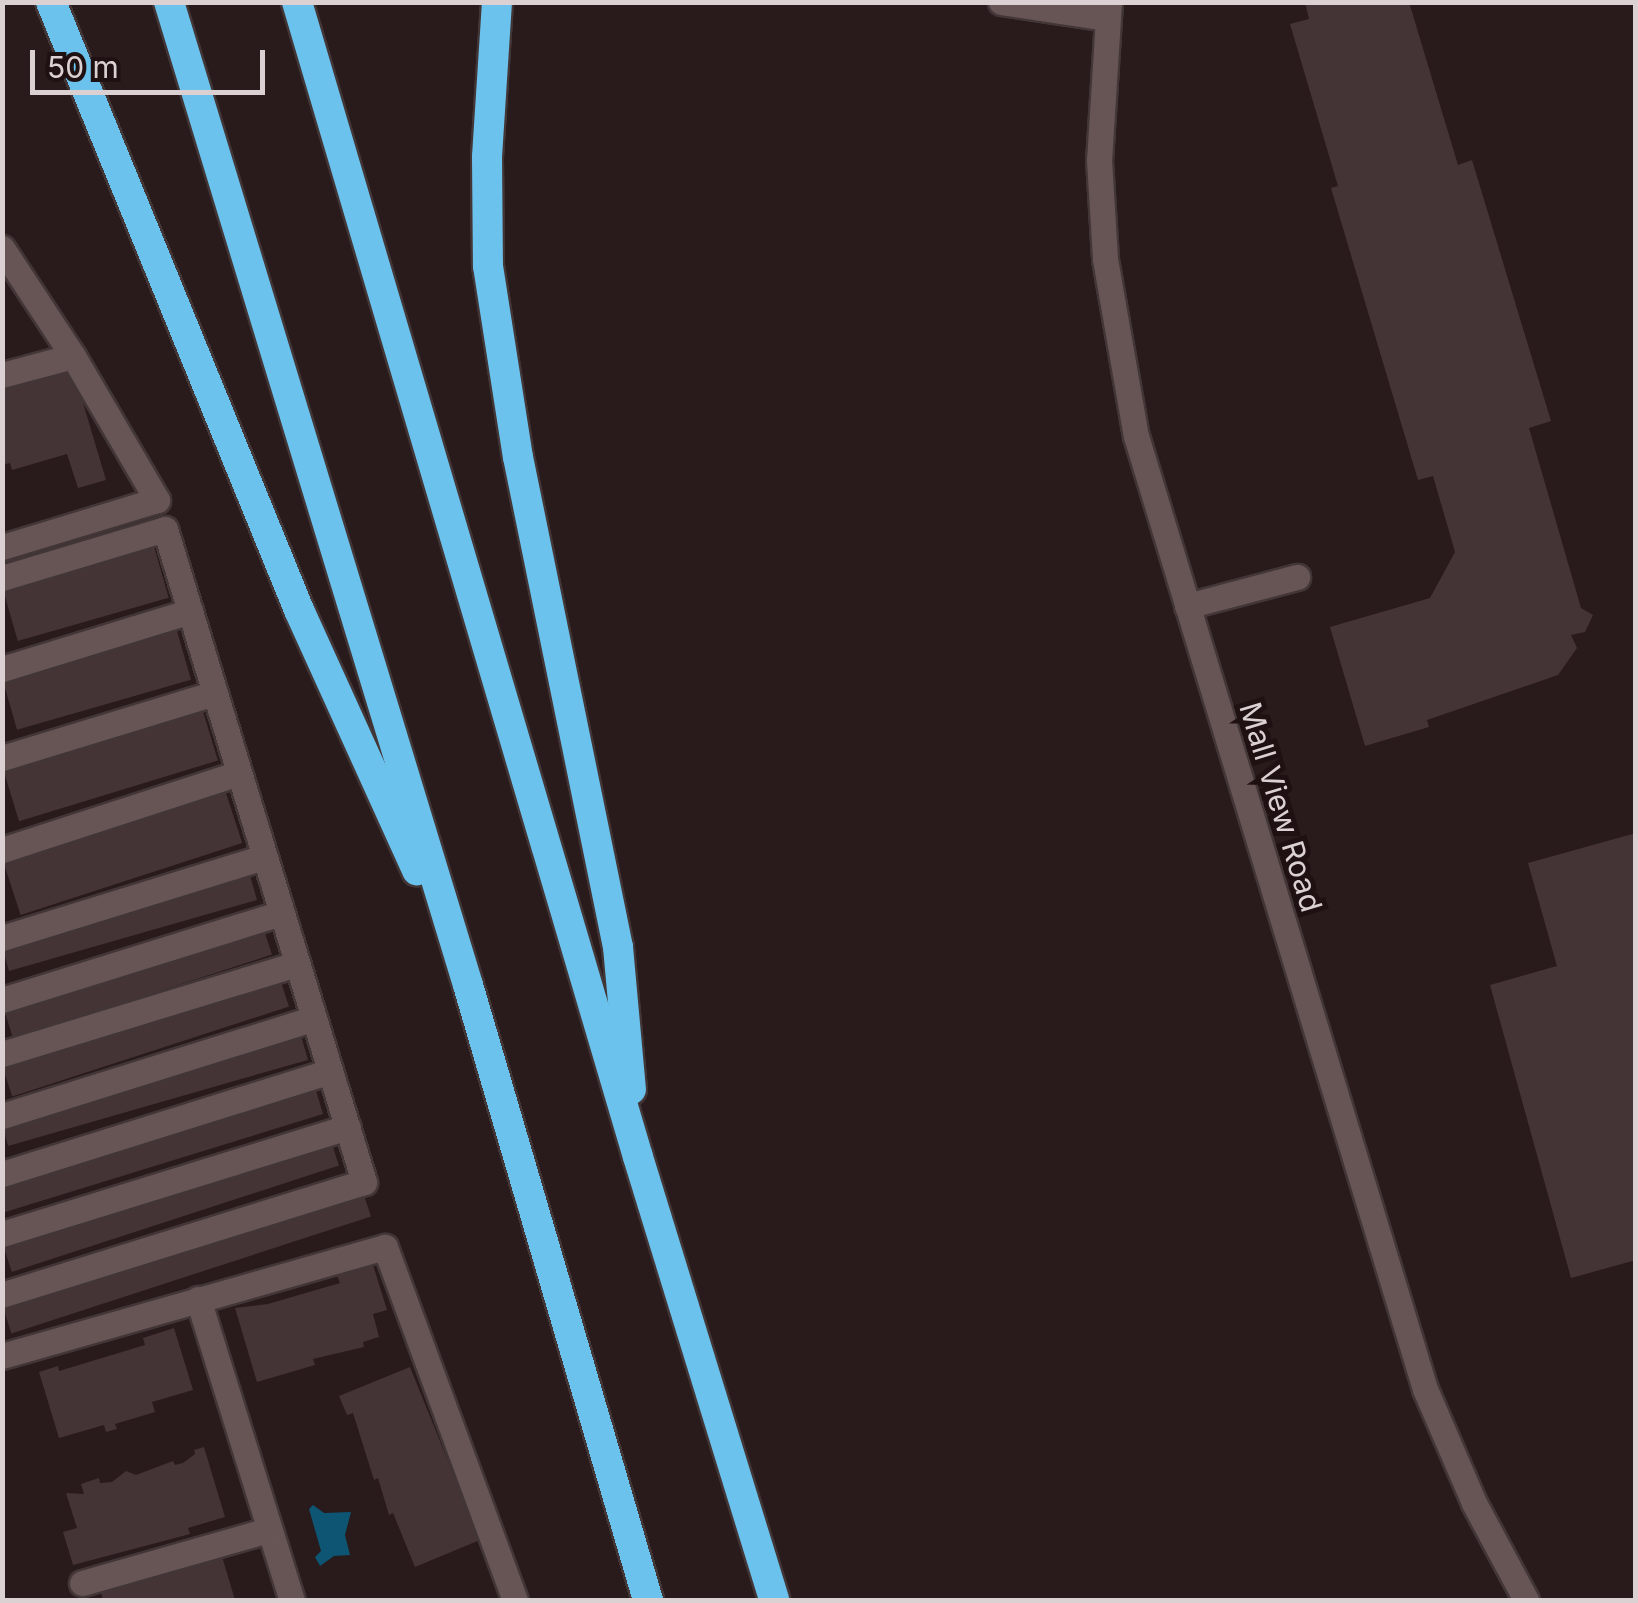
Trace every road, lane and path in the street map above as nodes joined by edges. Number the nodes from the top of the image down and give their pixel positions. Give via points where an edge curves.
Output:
1 (51, 2) edge
2 (169, 2) edge
3 (297, 2) edge
4 (497, 2) edge
5 (1000, 2) edge
6 (1108, 10) edge
7 (2, 248) edge
8 (73, 356) junction
9 (2, 375) edge
10 (2, 546) edge
11 (1296, 577) dead end
12 (2, 578) edge
13 (1188, 606) junction
14 (190, 611) junction
15 (2, 669) edge
16 (214, 694) junction
17 (2, 758) edge
18 (239, 773) junction
19 (2, 850) edge
20 (264, 857) junction
21 (281, 912) junction
22 (2, 938) edge
23 (297, 964) junction
24 (468, 985) junction
25 (2, 1000) edge
26 (314, 1018) junction
27 (2, 1054) edge
28 (330, 1071) junction
29 (2, 1116) edge
30 (348, 1127) junction
31 (638, 1157) junction
32 (2, 1174) edge
33 (2, 1234) edge
34 (2, 1295) edge
35 (198, 1299) junction
36 (2, 1356) edge
37 (268, 1530) junction
38 (82, 1583) dead end
39 (292, 1600) edge
40 (514, 1600) edge
41 (648, 1600) edge
42 (774, 1600) edge
43 (1526, 1600) edge

1 - 24 highway via 300,610
2 - 24 highway
3 - 31 highway
4 - 31 highway via 488,266 522,476 618,947
5 - 6 street
6 - 13 street, Mall View Road via 1099,160 1104,259 1136,436
7 - 8 street
8 - 9 street
8 - 10 street via 157,500
11 - 13 street
12 - 14 street via 165,529
13 - 43 street, Mall View Road via 1425,1389 1474,1503
14 - 15 street
14 - 16 street
16 - 17 street
16 - 18 street
18 - 19 street
18 - 20 street
20 - 21 street
20 - 22 street
21 - 23 street
21 - 25 street
23 - 26 street
23 - 27 street
24 - 41 highway
26 - 28 street
26 - 29 street
28 - 30 street
28 - 32 street
30 - 33 street
30 - 34 street via 364,1182
31 - 42 highway
35 - 36 street
35 - 37 street
35 - 40 street via 385,1247
37 - 38 street
37 - 39 street

